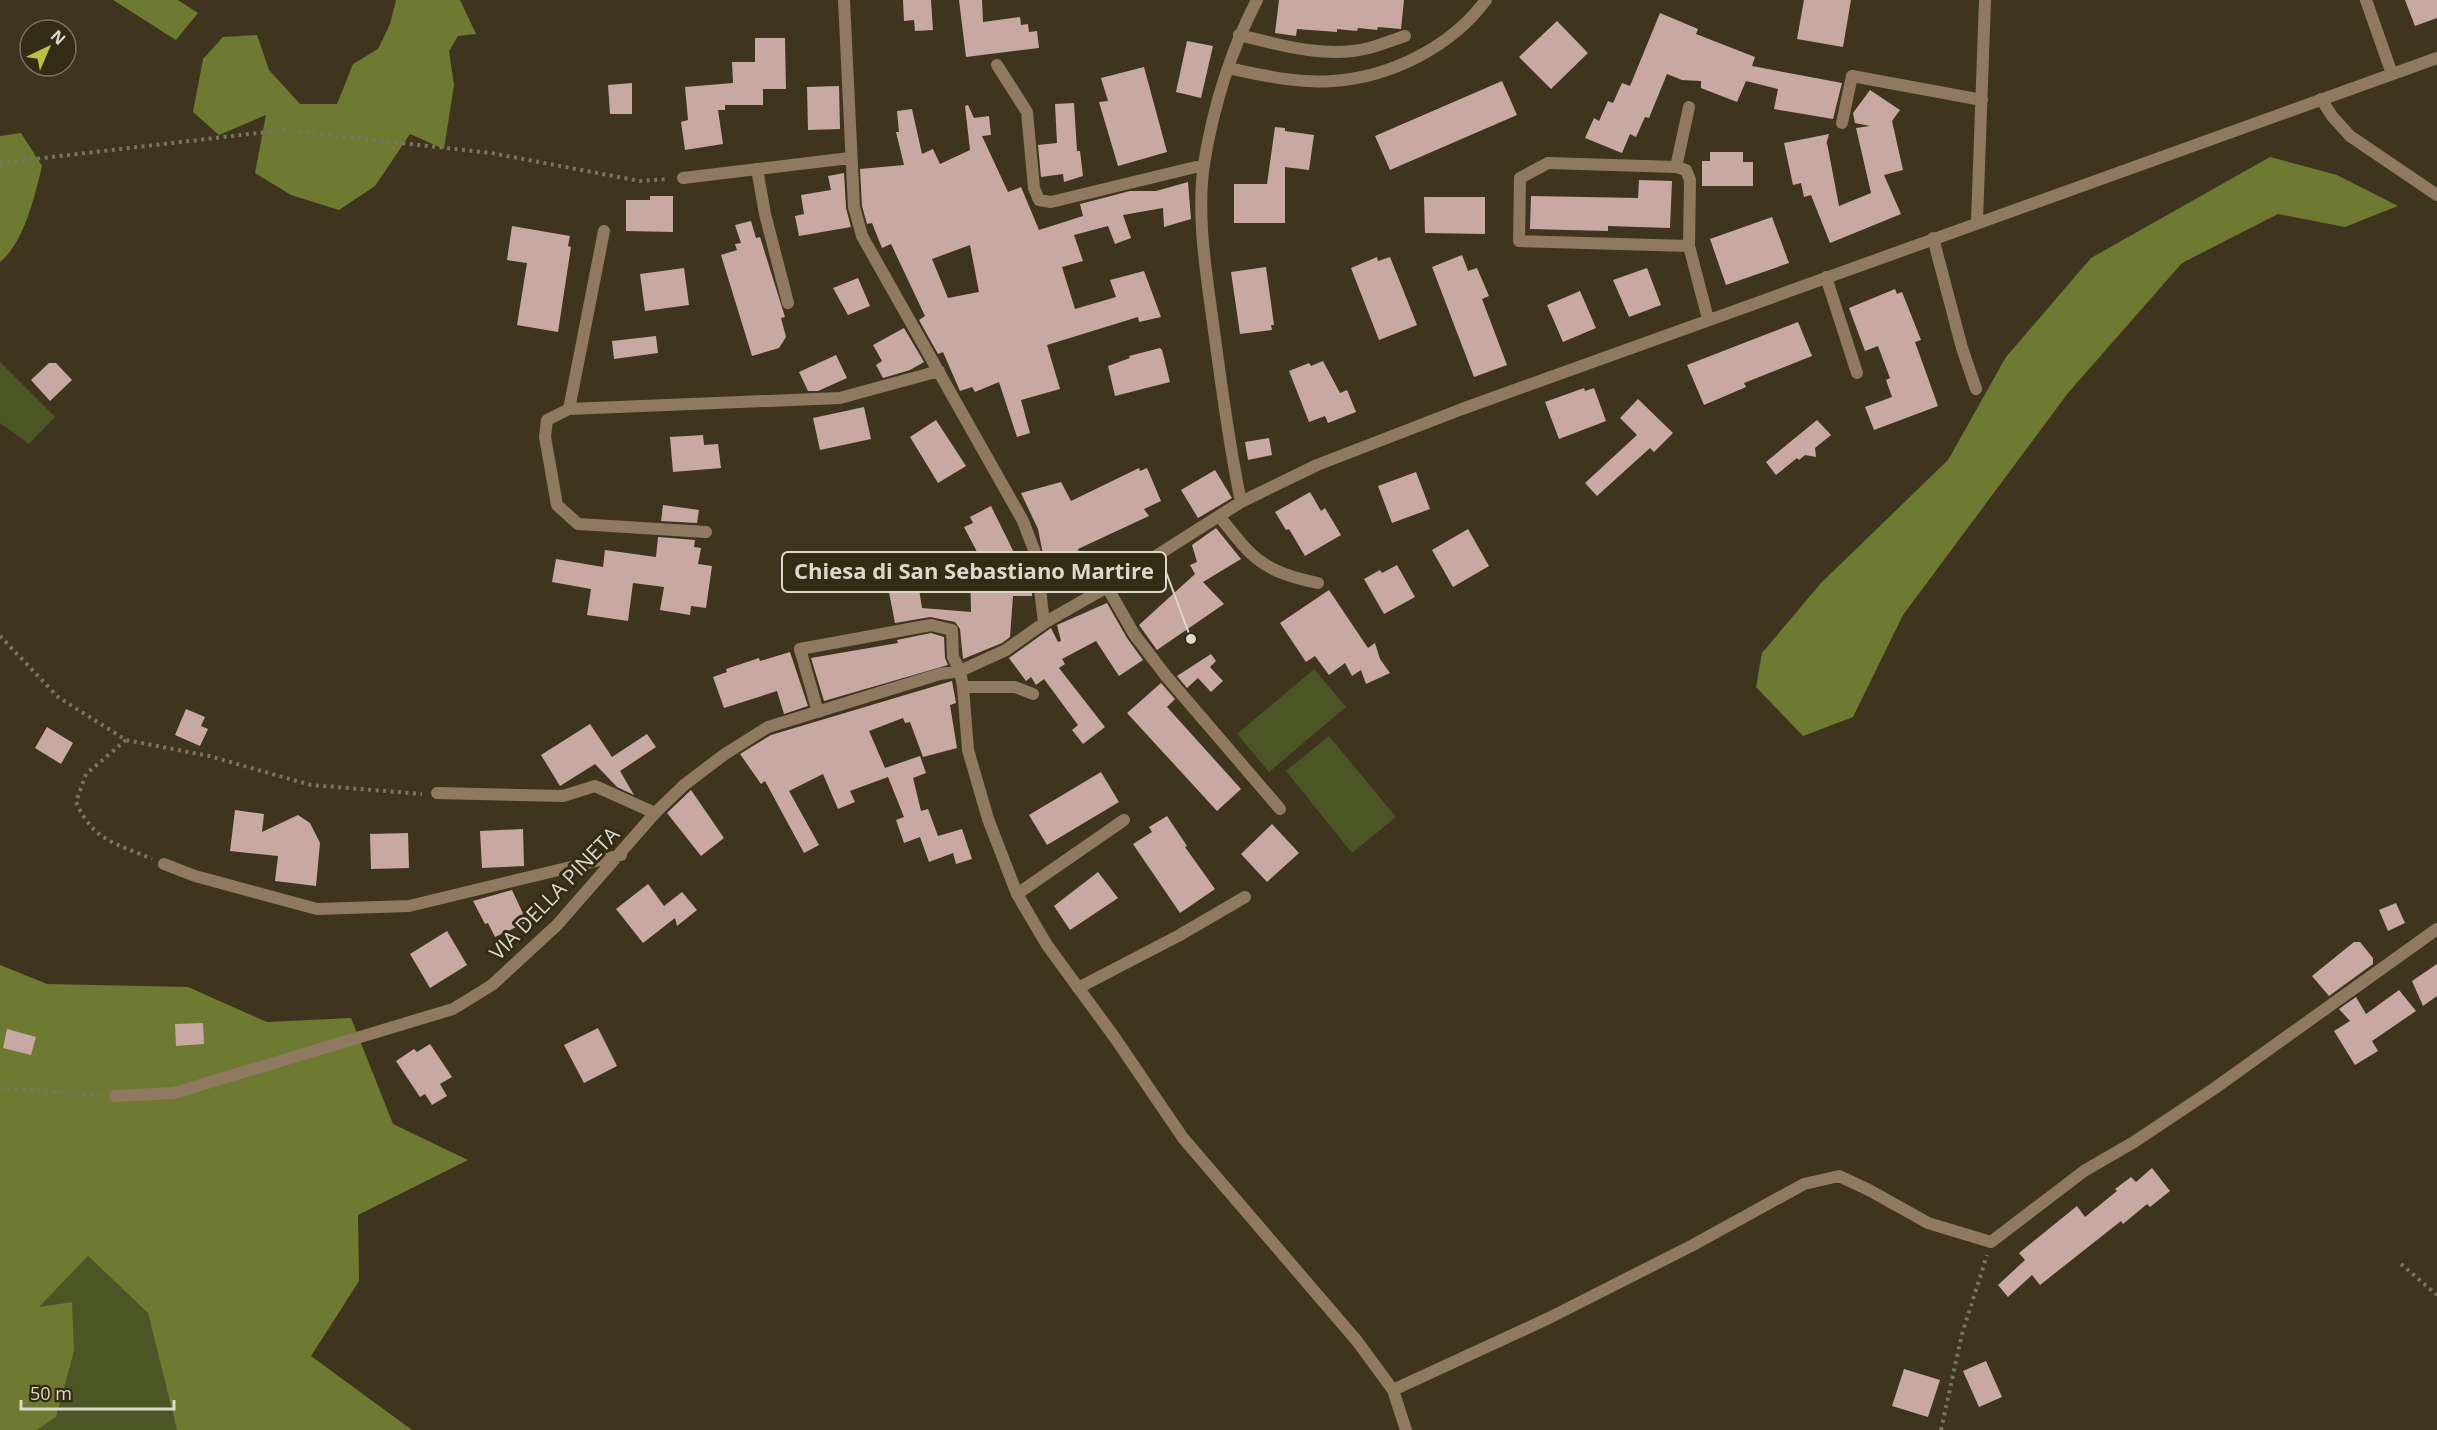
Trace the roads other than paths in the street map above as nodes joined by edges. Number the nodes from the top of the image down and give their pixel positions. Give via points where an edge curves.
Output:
1 (844, 0) edge
2 (1257, 0) edge
3 (1486, 0) edge
4 (1985, 0) edge
5 (2366, 0) edge
6 (1239, 35) junction
7 (1405, 36) dead end
8 (2437, 58) edge
9 (997, 65) dead end
10 (1228, 68) junction
11 (2392, 74) junction
12 (2321, 99) junction
13 (1982, 100) junction
14 (1689, 107) dead end
15 (1842, 123) dead end
16 (850, 158) junction
17 (1204, 165) junction
18 (1676, 167) junction
19 (757, 169) junction
20 (683, 177) road end
21 (2437, 195) edge
22 (1977, 221) junction
23 (604, 231) dead end
24 (1933, 238) junction
25 (1689, 246) junction
26 (1826, 277) junction
27 (788, 303) dead end
28 (1708, 319) junction
29 (939, 371) junction
30 (1857, 373) dead end
31 (1976, 389) dead end
32 (569, 409) junction
33 (1241, 502) junction
34 (1219, 516) junction
35 (706, 532) dead end
36 (1318, 584) dead end
37 (1107, 587) junction
38 (1044, 623) junction
39 (960, 671) junction
40 (963, 687) junction
41 (1032, 694) dead end
42 (818, 711) junction
43 (437, 793) road end
44 (1280, 809) dead end
45 (655, 813) junction
46 (1124, 820) dead end
47 (621, 855) junction
48 (164, 864) road end
49 (1017, 894) junction
50 (1245, 897) dead end
51 (2437, 929) edge
52 (1078, 988) junction
53 (115, 1096) road end
54 (1393, 1390) junction
55 (1406, 1430) edge

1 - 16 street
2 - 6 street
3 - 10 street via 1446,42 1387,70 1333,81 1292,80
4 - 13 street
5 - 11 street
6 - 7 street via 1294,48 1333,51 1368,49
6 - 10 street
8 - 11 street, VIA DELLA PINETA
9 - 17 street via 1027,112 1034,188 1039,200 1051,201
10 - 17 street
11 - 12 street, VIA DELLA PINETA
12 - 21 street via 2350,136
12 - 22 street, VIA DELLA PINETA
13 - 15 street via 1852,76
13 - 22 street
14 - 18 street
16 - 19 street
16 - 29 street via 854,207 862,236
17 - 33 street via 1206,275
18 - 25 street via 1686,170 1690,180
18 - 25 street via 1548,163 1520,178 1519,241
19 - 20 street
19 - 27 street
22 - 24 street, VIA DELLA PINETA
23 - 32 street
24 - 26 street, VIA DELLA PINETA
24 - 31 street
25 - 28 street
26 - 28 street, VIA DELLA PINETA
26 - 30 street
28 - 33 street, VIA DELLA PINETA via 1400,431
29 - 32 street via 840,398
29 - 38 street via 1023,521 1036,555
32 - 35 street via 547,420 545,437 557,504 578,524
33 - 34 street, VIA DELLA PINETA
34 - 36 street via 1250,555 1288,577
34 - 37 street, VIA DELLA PINETA
37 - 38 street, VIA DELLA PINETA
37 - 44 street via 1134,634 1166,676
38 - 39 street, VIA DELLA PINETA via 1006,650
39 - 40 street
39 - 42 street, VIA DELLA PINETA
39 - 42 street via 953,657 952,630 932,625 800,649
40 - 41 street via 1016,687
40 - 49 street via 968,750 988,819
42 - 45 street, VIA DELLA PINETA via 768,727 684,785
43 - 45 street via 563,796 595,786
45 - 47 street, VIA DELLA PINETA
46 - 49 street
47 - 48 street via 409,906 317,909
47 - 53 street, VIA DELLA PINETA via 557,925 492,985 453,1009 174,1093
49 - 52 street
50 - 52 street
51 - 54 street via 2215,1088 2084,1171 1991,1242 1928,1223 1839,1176 1804,1184 1549,1318
52 - 54 street via 1183,1138 1357,1341
54 - 55 street

